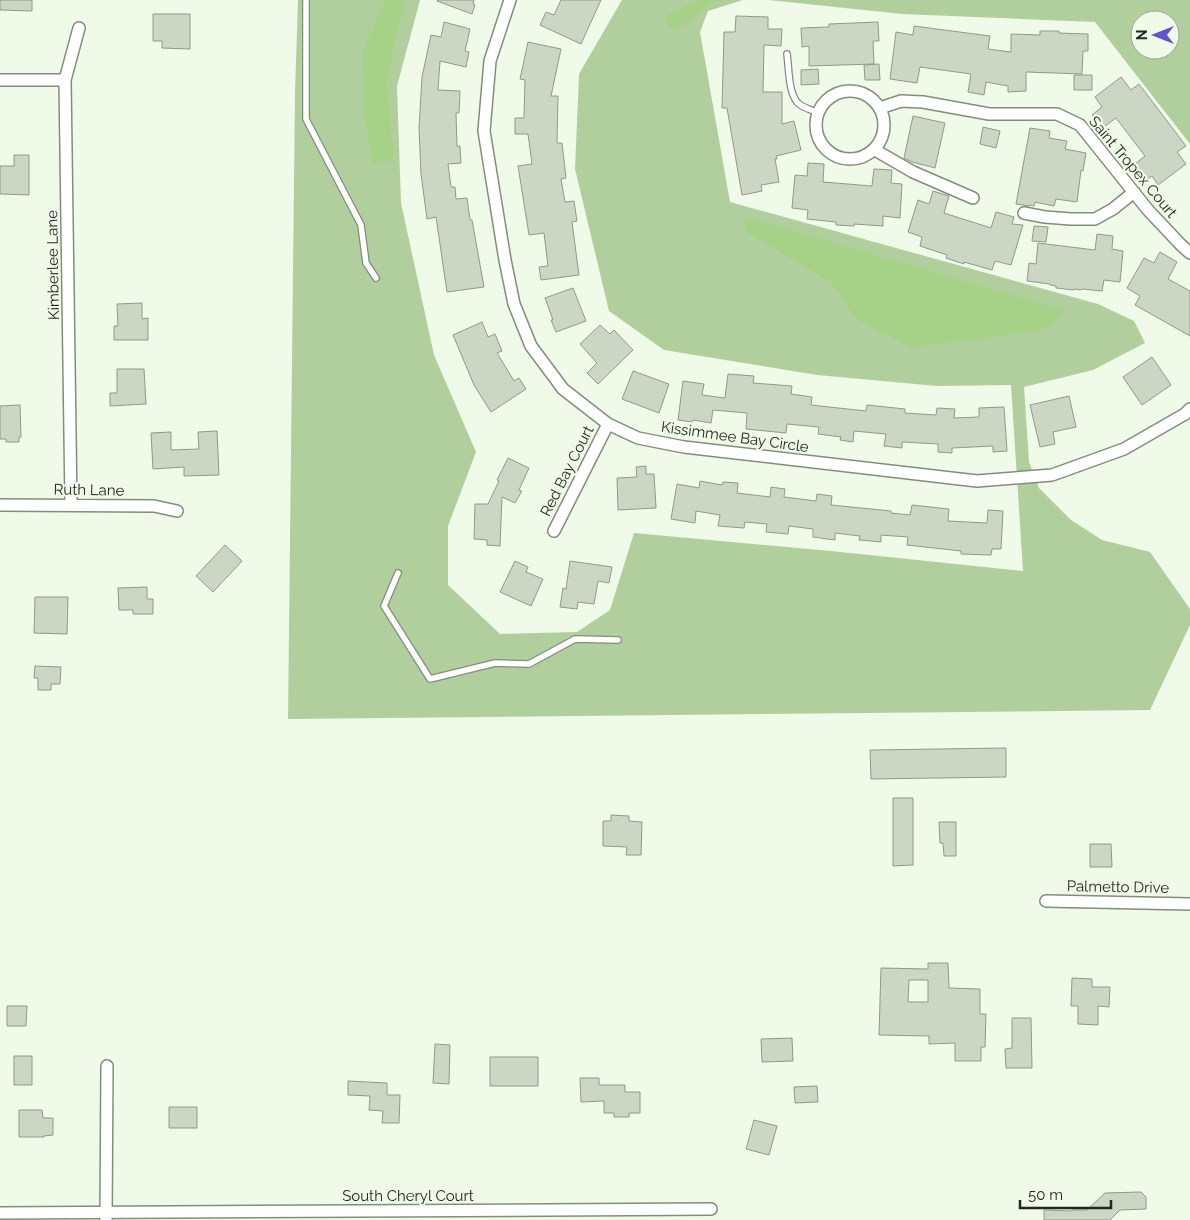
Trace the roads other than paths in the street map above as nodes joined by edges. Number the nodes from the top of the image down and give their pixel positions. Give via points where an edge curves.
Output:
1 (306, 0) edge
2 (510, 0) edge
3 (79, 28) dead end
4 (787, 54) dead end
5 (0, 80) edge
6 (65, 80) junction
7 (880, 108) junction
8 (818, 112) junction
9 (875, 150) junction
10 (1134, 192) junction
11 (973, 198) dead end
12 (1024, 213) dead end
13 (1187, 248) edge
14 (376, 278) dead end
15 (1190, 409) edge
16 (608, 424) junction
17 (71, 504) junction
18 (0, 505) edge
19 (177, 511) dead end
20 (554, 531) dead end
21 (398, 573) dead end
22 (618, 640) dead end
23 (1046, 901) dead end
24 (1190, 904) edge
25 (107, 1066) dead end
26 (711, 1209) dead end
27 (0, 1213) edge
28 (106, 1216) edge

1 - 14 lane via 306,119 361,225 366,263
2 - 16 street, Kissimmee Bay Circle via 490,61 484,131 514,304 531,346 563,389
3 - 6 street, Kimberlee Lane
4 - 8 lane via 791,90 796,100
5 - 6 street
6 - 17 street, Kimberlee Lane
7 - 8 street via 864,94 853,91 832,96
7 - 9 street via 884,130
7 - 10 street, Saint Tropex Court via 901,101 989,114 1058,114 1080,125
8 - 9 street via 817,136 831,155 854,160
9 - 11 street via 913,172
10 - 12 street via 1114,209 1095,219
10 - 13 street, Saint Tropex Court
15 - 16 street, Kissimmee Bay Circle via 1124,449 1052,474 977,481 684,447 638,438
16 - 20 street, Red Bay Court
17 - 18 street, Ruth Lane
17 - 19 street, Ruth Lane via 154,506
21 - 22 lane via 384,606 430,679 495,663 529,664 575,639
23 - 24 street, Palmetto Drive
25 - 28 street
26 - 28 street, South Cheryl Court
27 - 28 street, South Cheryl Court

